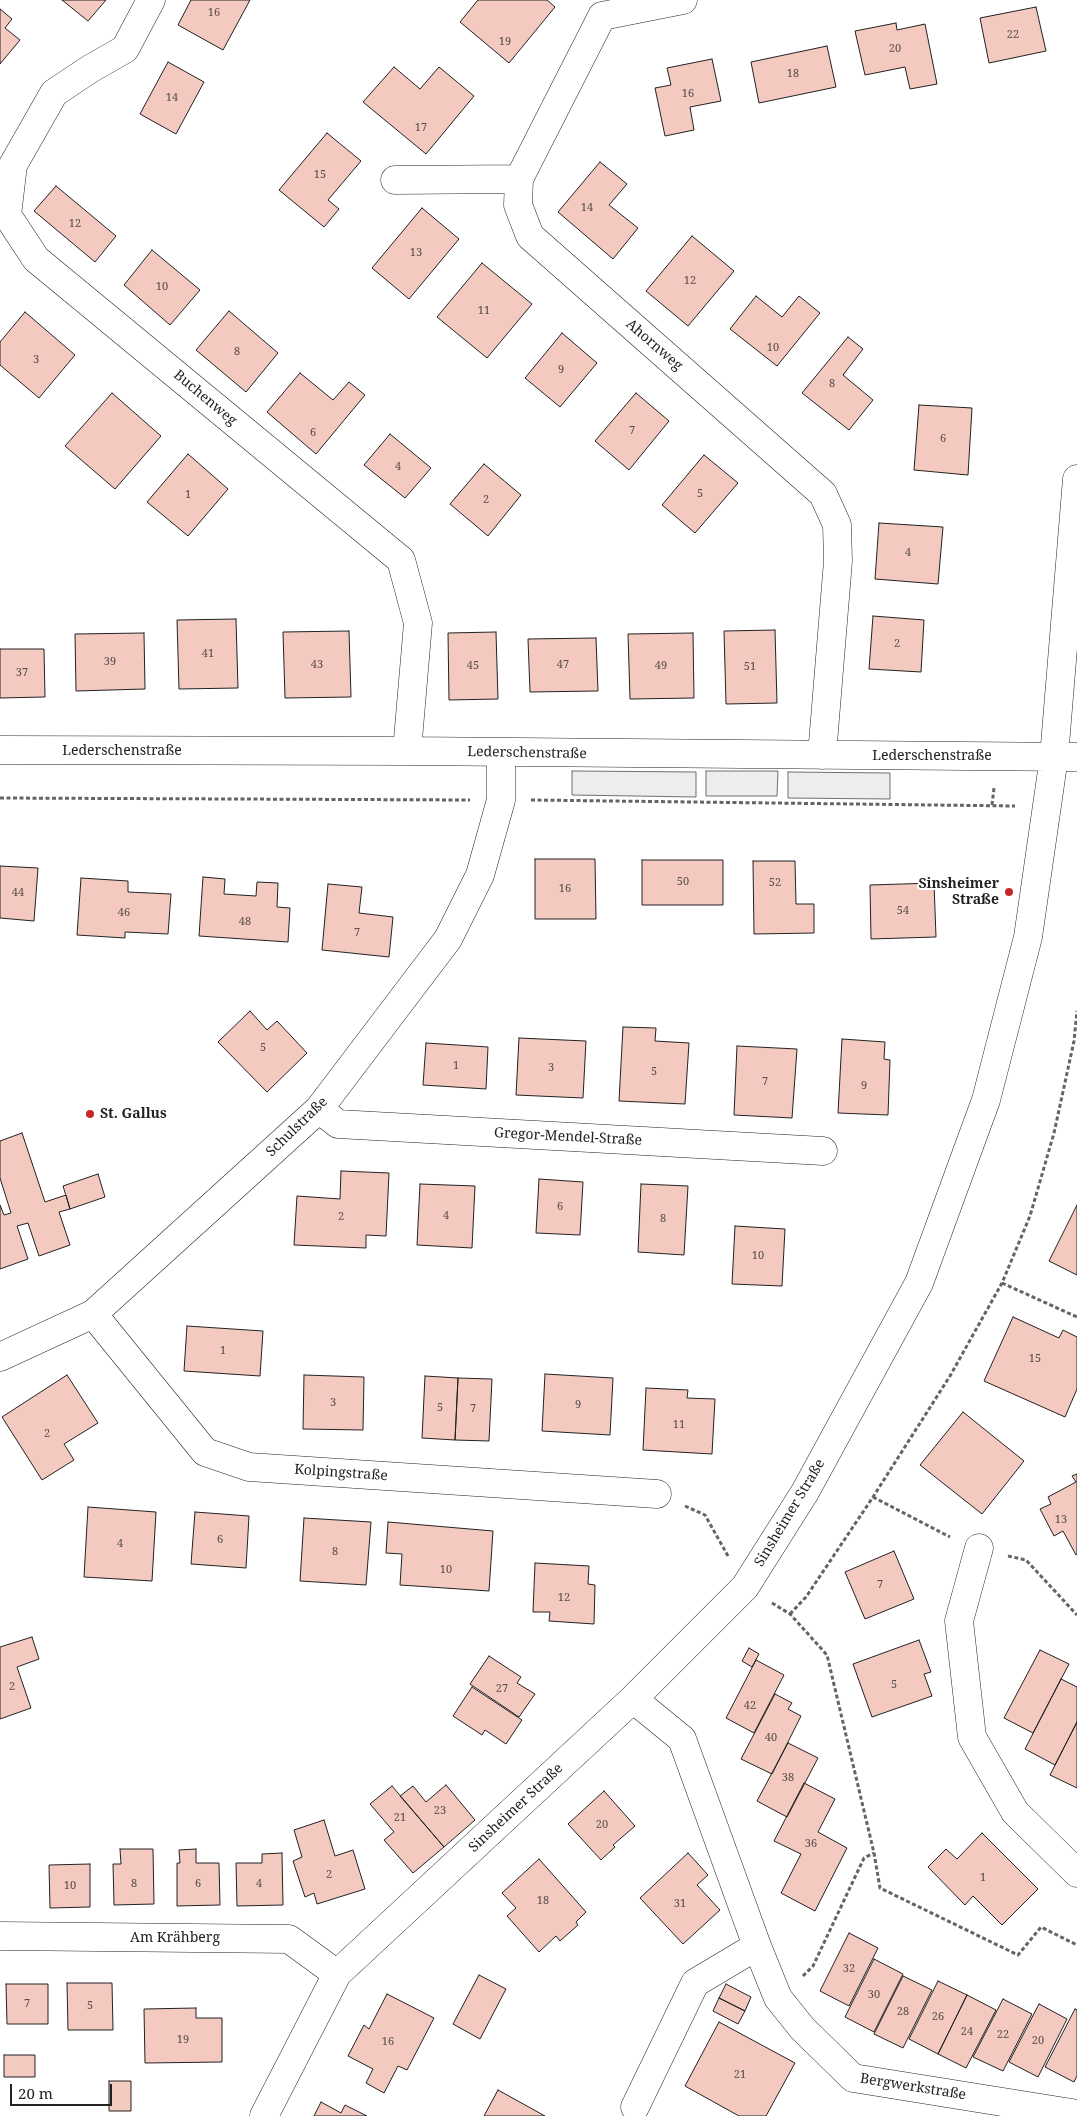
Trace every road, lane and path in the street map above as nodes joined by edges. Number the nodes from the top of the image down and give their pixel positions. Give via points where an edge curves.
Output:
1 (151, 0) edge
2 (683, 0) edge
3 (519, 179) junction
4 (395, 180) dead end
5 (1077, 479) edge
6 (0, 750) edge
7 (408, 751) junction
8 (501, 753) junction
9 (822, 755) junction
10 (1066, 757) edge
11 (0, 798) edge
12 (502, 800) junction
13 (1048, 807) junction
14 (1077, 1011) edge
15 (320, 1109) junction
16 (823, 1151) dead end
17 (1002, 1283) junction
18 (94, 1314) junction
19 (1077, 1317) edge
20 (0, 1357) edge
21 (657, 1494) joint
22 (979, 1548) dead end
23 (745, 1587) junction
24 (790, 1614) junction
25 (633, 1700) junction
26 (874, 1853) junction
27 (1077, 1873) edge
28 (0, 1936) edge
29 (1077, 1945) edge
30 (757, 1946) junction
31 (337, 1974) junction
32 (778, 1998) junction
33 (635, 2107) dead end
34 (1077, 2114) edge
35 (264, 2116) edge

1 - 7 street, Buchenweg via 125,49 54,93 13,165 7,215 36,259 401,560 418,623
2 - 3 street, Ahornweg via 602,16
3 - 4 street
3 - 9 street, Ahornweg via 518,206 530,236 823,494 837,525 838,561
5 - 10 street, Sinsheimer Straße
6 - 7 street, Lederschenstraße
7 - 8 street, Lederschenstraße
8 - 9 street, Lederschenstraße
8 - 12 street, Schulstraße
9 - 10 street, Lederschenstraße
10 - 13 street, Sinsheimer Straße
11 - 12 path
12 - 13 path
12 - 15 street, Schulstraße via 480,875 448,939
13 - 23 street, Sinsheimer Straße via 1028,937 986,1100 919,1284 805,1492
14 - 17 path via 1074,1041 1054,1134 1030,1216
15 - 16 street, Gregor-Mendel-Straße via 338,1124
15 - 18 street, Schulstraße
17 - 19 path
17 - 24 path via 950,1376 878,1489 806,1597
18 - 20 street, Schulstraße
18 - 21 street, Kolpingstraße via 205,1452 249,1467
21 - 23 path via 705,1516
22 - 27 street via 959,1621 972,1737 1015,1812
23 - 24 path
23 - 25 street, Sinsheimer Straße
24 - 26 path via 827,1655
25 - 30 street, Bergwerkstraße via 682,1739
25 - 31 street, Sinsheimer Straße
26 - 29 path via 880,1888 1018,1955 1041,1927
26 - 32 path via 864,1858 813,1966
28 - 31 street, Am Krähberg via 289,1939
30 - 32 street, Bergwerkstraße
30 - 33 street via 695,1983
31 - 35 street, Sinsheimer Straße
32 - 34 street, Bergwerkstraße via 802,2028 853,2078

